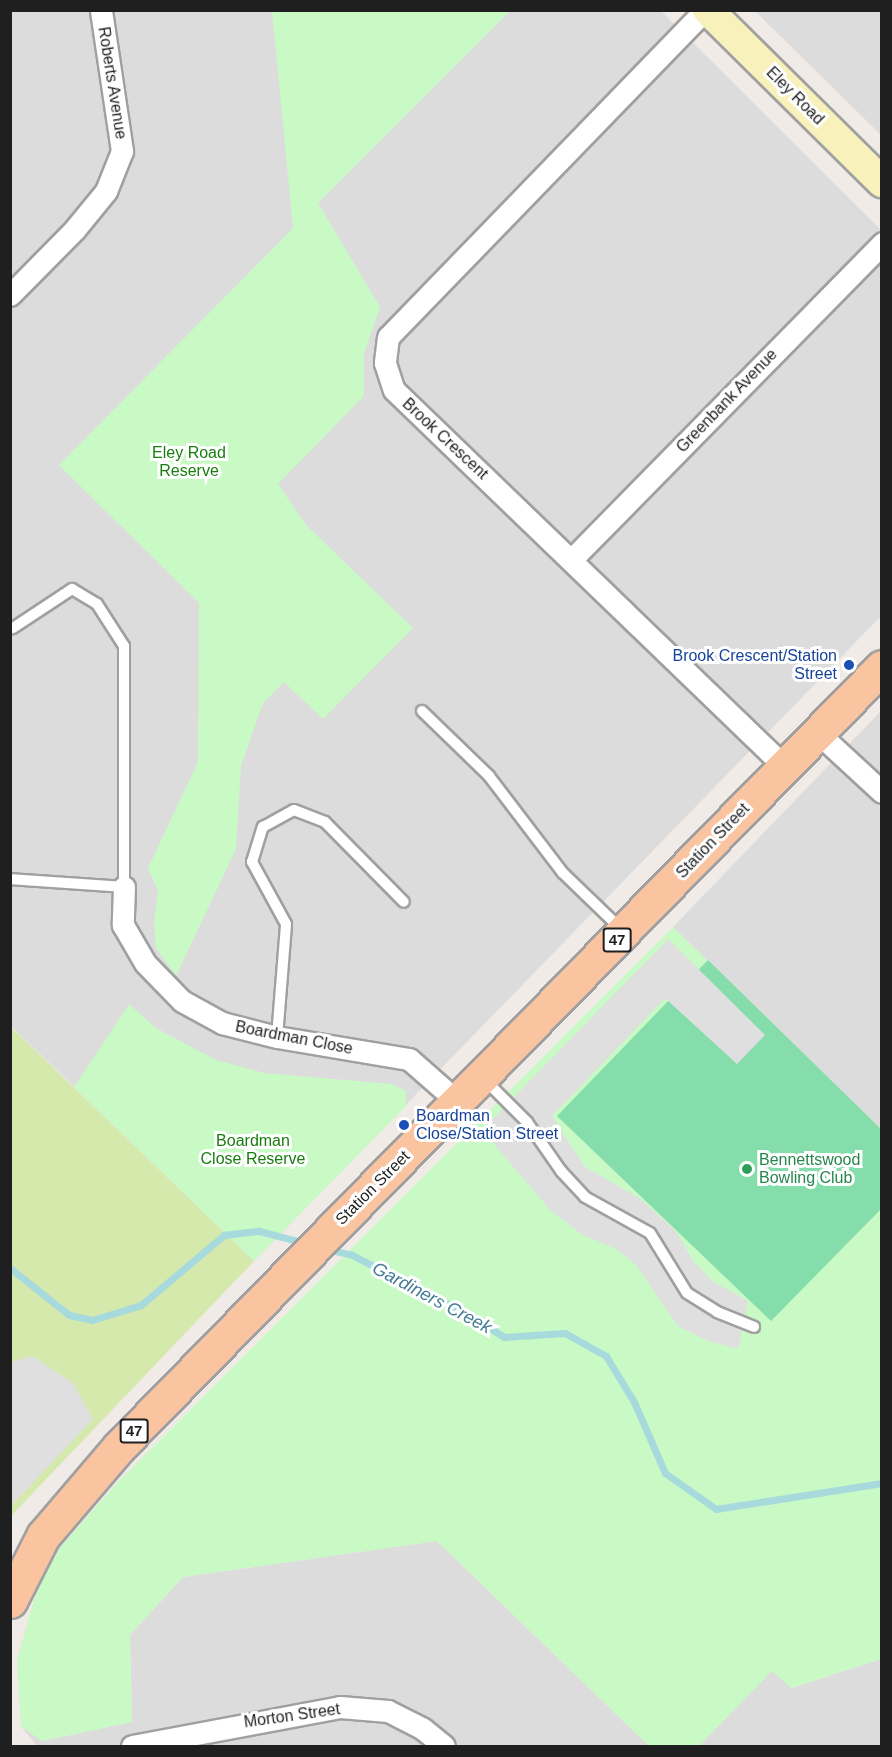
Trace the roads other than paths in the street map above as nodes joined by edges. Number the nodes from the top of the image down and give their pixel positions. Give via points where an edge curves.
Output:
1 (101, 10) edge
2 (706, 10) edge
3 (882, 182) edge
4 (882, 243) edge
5 (10, 295) edge
6 (572, 559) junction
7 (13, 628) dead end
8 (882, 667) edge
9 (422, 711) dead end
10 (818, 733) junction
11 (785, 766) junction
12 (882, 792) edge
13 (10, 879) edge
14 (124, 887) junction
15 (404, 902) dead end
16 (624, 932) junction
17 (277, 1037) junction
18 (482, 1077) junction
19 (458, 1102) junction
20 (754, 1327) dead end
21 (11, 1598) edge
22 (132, 1746) edge
23 (444, 1746) edge

1 - 5 street, Roberts Avenue via 122,151 106,191
2 - 3 main road, Eley Road
2 - 6 street, Brook Crescent via 388,337 386,363 394,390
4 - 6 street, Greenbank Avenue
6 - 11 street, Brook Crescent
7 - 14 lane via 72,589 97,604 124,646
8 - 10 main road, Station Street / 47
9 - 16 lane via 489,776 563,873
10 - 11 main road, Station Street / 47
10 - 12 street
11 - 16 main road, Station Street / 47
13 - 14 lane
14 - 17 street, Boardman Close via 123,925 145,963 182,1001 222,1023
15 - 17 lane via 325,822 294,810 263,827 252,862 286,924
16 - 18 main road, Station Street / 47
17 - 19 street, Boardman Close via 409,1059
18 - 19 main road, Station Street / 47
18 - 20 lane via 527,1122 561,1171 585,1197 650,1233 687,1293 717,1312
19 - 21 main road, Station Street / 47 via 67,1504 25,1566
22 - 23 street, Morton Street via 340,1707 388,1711 423,1729

